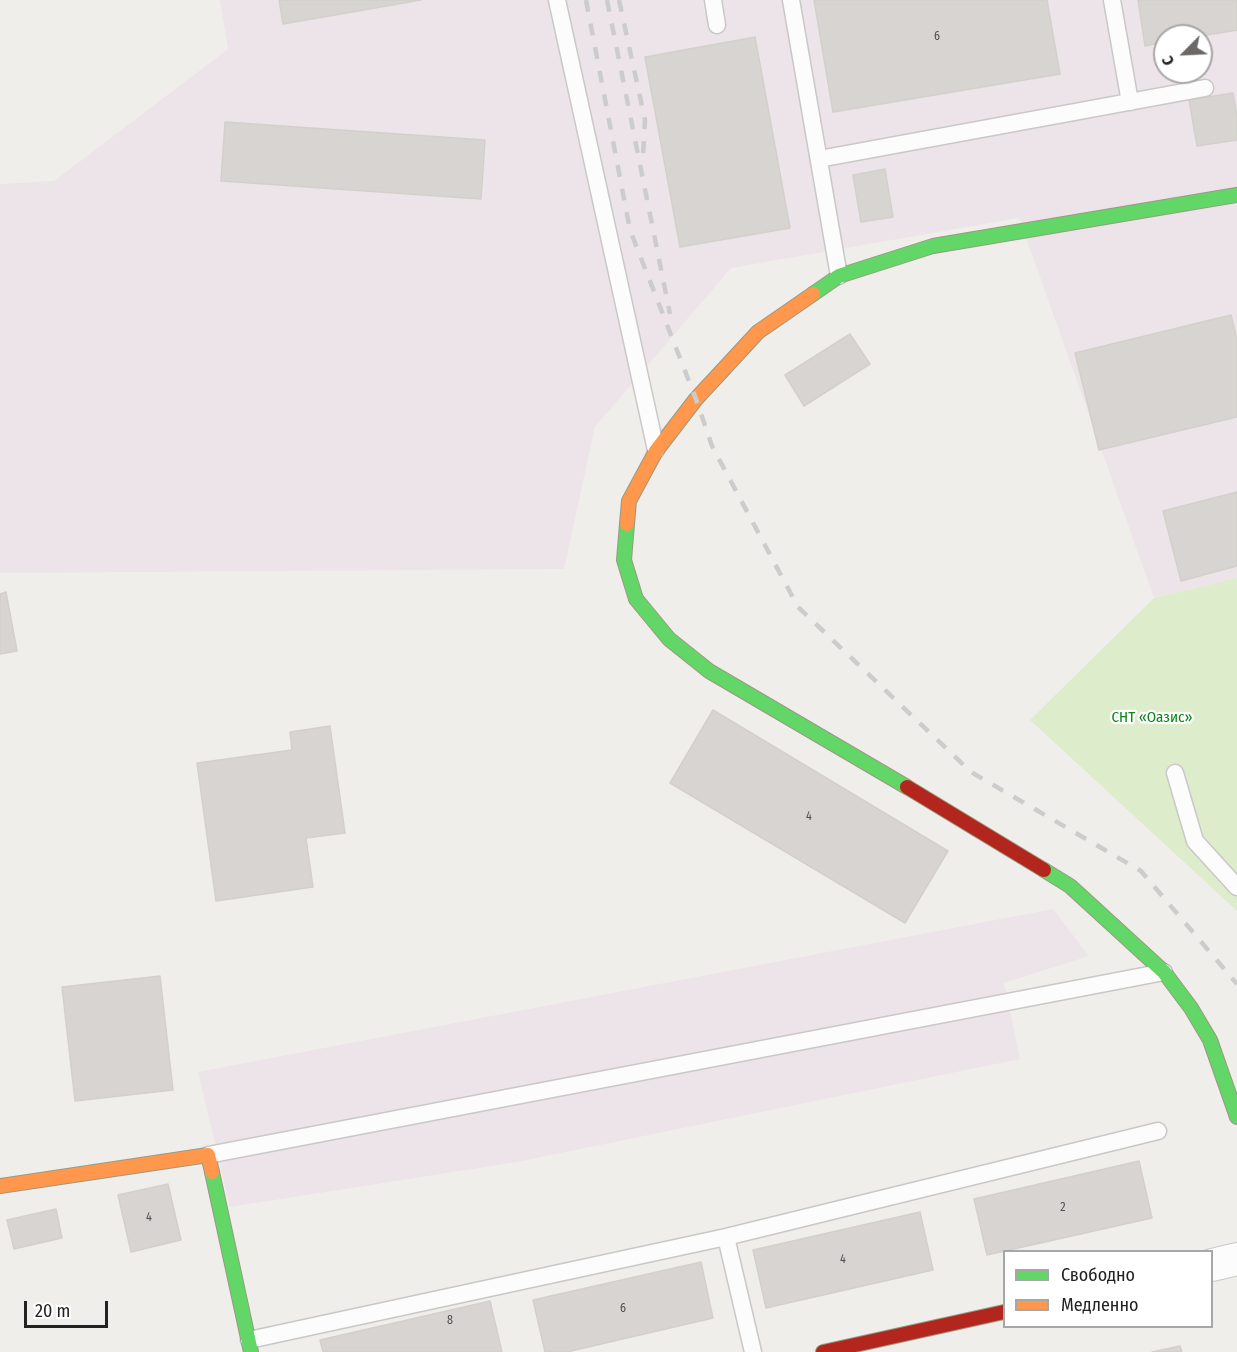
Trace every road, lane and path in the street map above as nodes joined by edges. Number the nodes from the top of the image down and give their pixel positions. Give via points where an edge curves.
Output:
1 (557, 0) edge
2 (713, 0) edge
3 (791, 0) edge
4 (1112, 0) edge
5 (717, 25) dead end
6 (1205, 88) dead end
7 (1130, 102) junction
8 (819, 159) junction
9 (1237, 195) edge
10 (839, 276) junction
11 (656, 451) junction
12 (1175, 773) dead end
13 (1237, 887) edge
14 (1164, 972) junction
15 (1237, 1117) edge
16 (1158, 1131) dead end
17 (208, 1155) junction
18 (0, 1186) edge
19 (726, 1236) junction
20 (1237, 1259) edge
21 (1213, 1265) edge
22 (1003, 1312) edge
23 (250, 1346) edge
24 (753, 1352) edge
25 (823, 1352) edge

1 - 11 lane
2 - 5 lane
3 - 8 lane
4 - 7 lane
6 - 7 lane
7 - 8 lane
8 - 10 lane
9 - 10 street via 933,246
10 - 11 street via 758,332 696,399
11 - 14 street via 629,501 624,560 636,599 669,639 709,671 1070,886
12 - 13 lane via 1195,841
14 - 15 street via 1210,1040
14 - 17 lane
16 - 19 lane
17 - 18 street
17 - 23 street
19 - 23 lane
19 - 24 lane
20 - 21 street
22 - 25 street

